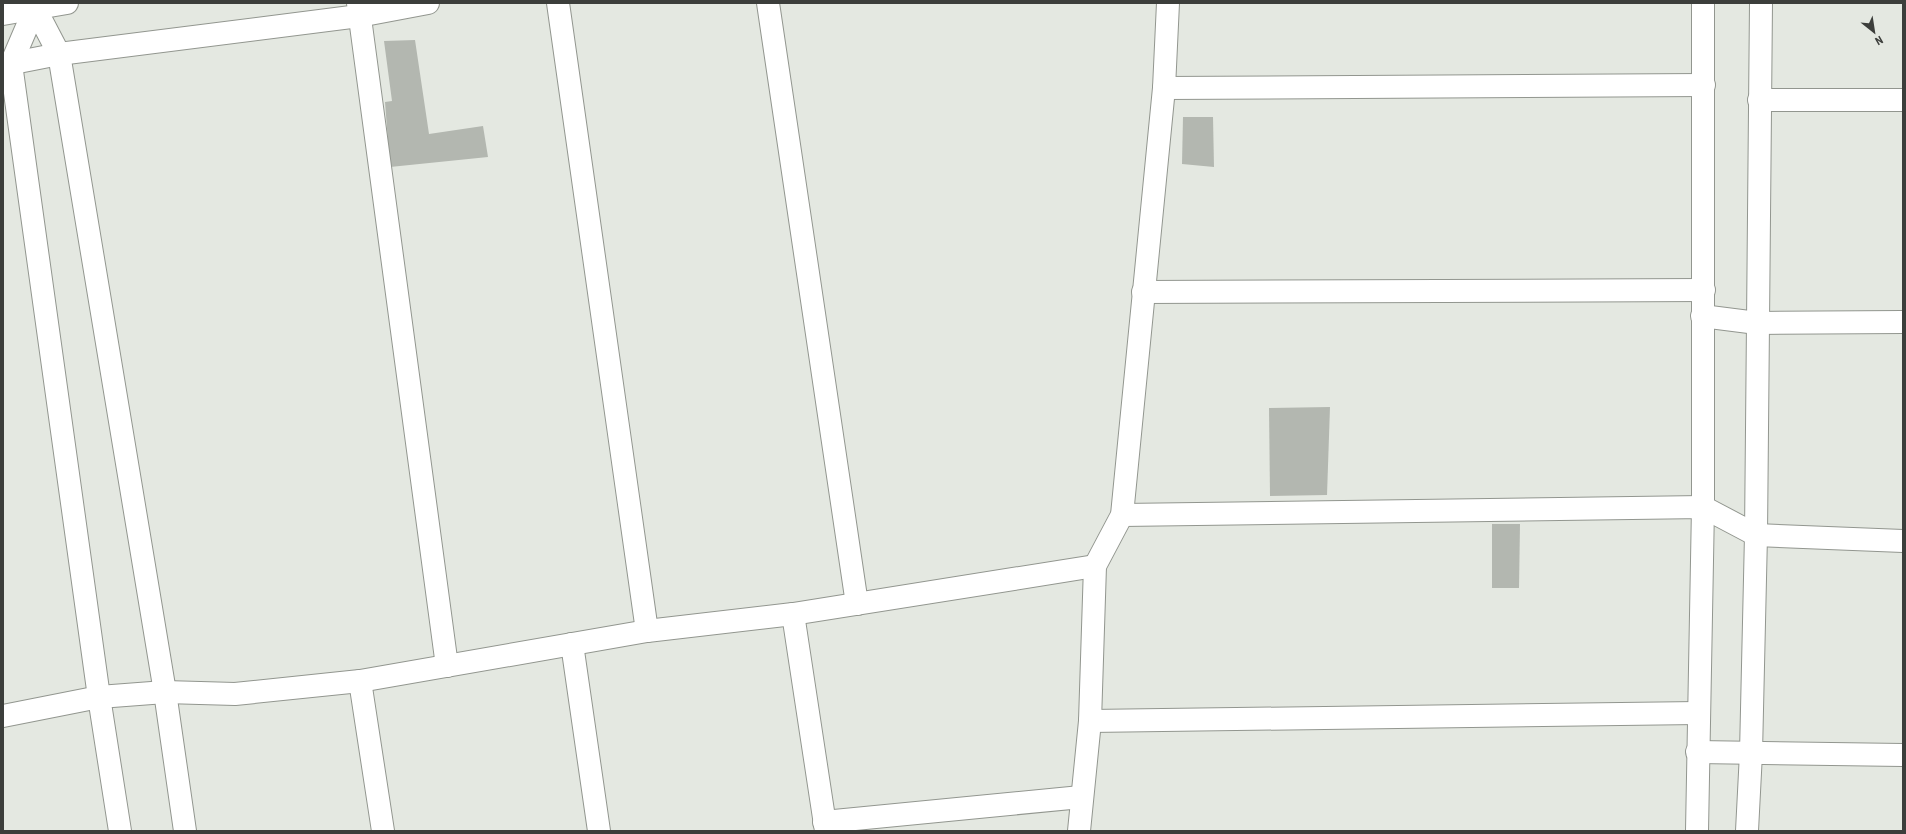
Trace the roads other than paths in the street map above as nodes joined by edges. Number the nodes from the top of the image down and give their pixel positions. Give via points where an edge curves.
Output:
1 (67, 3) edge
2 (428, 3) edge
3 (558, 3) edge
4 (768, 3) edge
5 (1168, 3) edge
6 (1704, 3) edge
7 (1761, 3) edge
8 (35, 8) junction
9 (358, 9) edge
10 (3, 14) edge
11 (60, 54) junction
12 (7, 64) edge
13 (1704, 85) junction
14 (1164, 88) junction
15 (1759, 100) junction
16 (1903, 100) edge
17 (1704, 290) junction
18 (1143, 292) junction
19 (1702, 316) junction
20 (1903, 322) edge
21 (1757, 323) junction
22 (1703, 507) junction
23 (1122, 515) junction
24 (1756, 535) junction
25 (1903, 541) edge
26 (1095, 566) junction
27 (857, 604) junction
28 (793, 614) junction
29 (647, 631) junction
30 (572, 644) junction
31 (447, 666) junction
32 (360, 681) junction
33 (166, 692) junction
34 (99, 697) junction
35 (1698, 713) junction
36 (3, 716) edge
37 (1090, 721) junction
38 (1697, 752) junction
39 (1751, 753) junction
40 (1903, 755) edge
41 (1081, 797) junction
42 (825, 827) edge
43 (120, 831) edge
44 (185, 831) edge
45 (383, 831) edge
46 (599, 831) edge
47 (1079, 831) edge
48 (1697, 831) edge
49 (1747, 831) edge

1 - 8 street
2 - 9 street
3 - 29 street
4 - 27 street
5 - 14 street
6 - 13 street
7 - 15 street
8 - 10 street
8 - 11 street
8 - 12 street
9 - 11 street
9 - 31 street
11 - 12 street
11 - 33 street
12 - 34 street
13 - 14 street
13 - 17 street
14 - 18 street
15 - 16 street
15 - 21 street
17 - 18 street
17 - 19 street
18 - 23 street
19 - 21 street
19 - 22 street
20 - 21 street
21 - 24 street
22 - 23 street
22 - 24 street
22 - 35 street
23 - 26 street
24 - 25 street
24 - 39 street
26 - 27 street
26 - 37 street
27 - 28 street
28 - 29 street
28 - 42 street
29 - 30 street
30 - 31 street
30 - 46 street
31 - 32 street
32 - 33 street via 235,694
32 - 45 street
33 - 34 street
33 - 44 street
34 - 36 street
34 - 43 street
35 - 37 street
35 - 38 street
37 - 41 street
38 - 39 street
38 - 48 street
39 - 40 street
39 - 49 street
41 - 42 street
41 - 47 street

